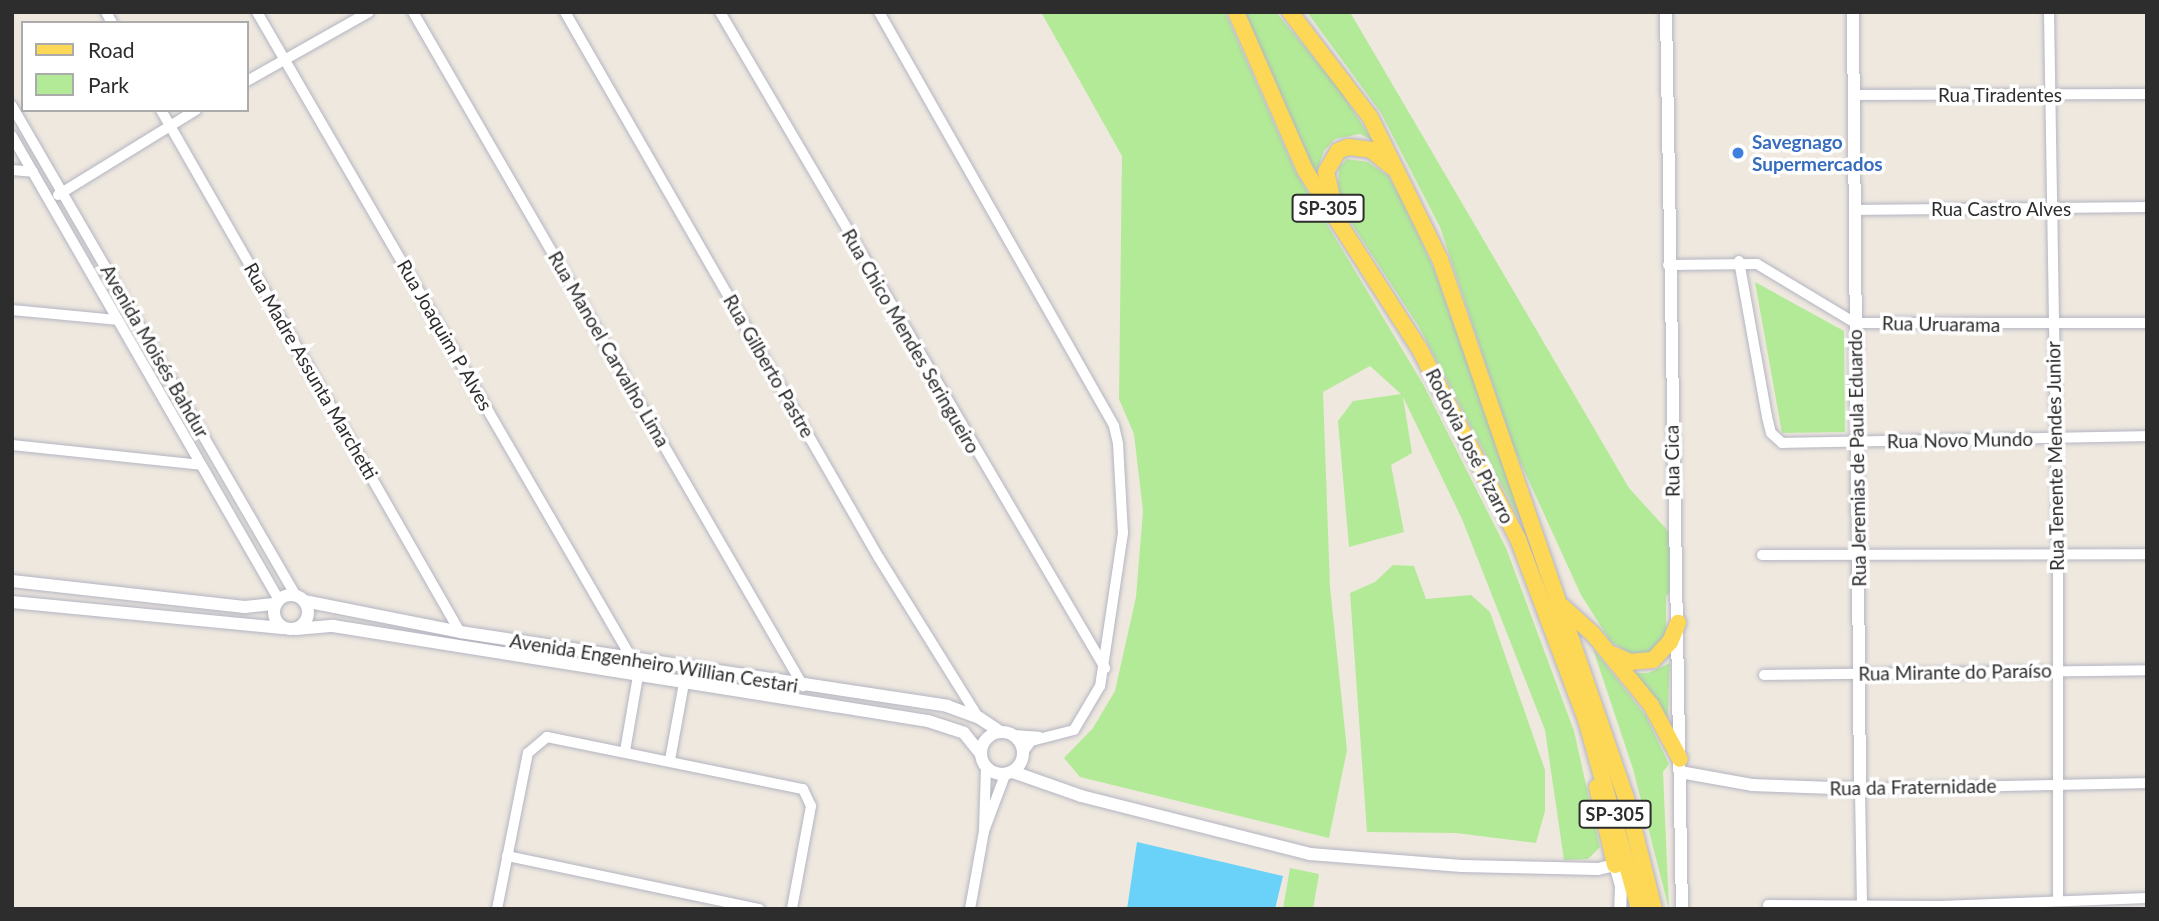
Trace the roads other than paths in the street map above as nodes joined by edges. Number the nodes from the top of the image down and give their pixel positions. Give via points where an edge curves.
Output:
1 (257, 12) edge
2 (369, 12) edge
3 (413, 12) edge
4 (565, 12) edge
5 (720, 12) edge
6 (879, 12) edge
7 (1236, 12) edge
8 (1290, 12) edge
9 (1666, 12) edge
10 (1853, 12) edge
11 (2049, 12) edge
12 (284, 60) junction
13 (248, 80) edge
14 (2147, 94) edge
15 (1854, 95) junction
16 (2050, 96) junction
17 (12, 106) edge
18 (162, 112) edge
19 (193, 112) edge
20 (170, 125) junction
21 (12, 136) edge
22 (12, 170) edge
23 (33, 172) junction
24 (1404, 179) junction
25 (64, 191) junction
26 (51, 200) junction
27 (2147, 207) edge
28 (2052, 209) junction
29 (1854, 210) junction
30 (1343, 231) junction
31 (1740, 261) junction
32 (1668, 265) junction
33 (12, 310) edge
34 (117, 320) junction
35 (1855, 323) junction
36 (2147, 323) edge
37 (2052, 325) junction
38 (2147, 436) edge
39 (2055, 438) junction
40 (1856, 443) junction
41 (12, 445) edge
42 (201, 465) junction
43 (2147, 554) edge
44 (1762, 555) dead end
45 (2058, 555) junction
46 (1859, 556) junction
47 (1533, 577) junction
48 (12, 582) edge
49 (156, 597) junction
50 (300, 598) junction
51 (12, 601) edge
52 (277, 602) junction
53 (1562, 606) junction
54 (154, 614) junction
55 (1678, 623) junction
56 (290, 629) junction
57 (460, 632) junction
58 (1605, 649) junction
59 (632, 659) junction
60 (1105, 668) junction
61 (2147, 670) edge
62 (2059, 671) junction
63 (1858, 673) junction
64 (1764, 675) dead end
65 (638, 676) junction
66 (684, 683) junction
67 (803, 686) junction
68 (978, 717) junction
69 (1006, 734) junction
70 (1049, 737) junction
71 (625, 751) junction
72 (980, 753) junction
73 (1023, 756) junction
74 (670, 760) junction
75 (1680, 765) junction
76 (986, 768) junction
77 (1009, 773) junction
78 (1033, 780) junction
79 (2147, 783) edge
80 (2060, 784) junction
81 (1860, 789) junction
82 (984, 831) junction
83 (507, 856) junction
84 (1615, 865) junction
85 (2147, 898) edge
86 (2058, 899) junction
87 (2074, 904) edge
88 (1768, 905) dead end
89 (1863, 905) junction
90 (1941, 907) edge
91 (497, 909) edge
92 (758, 909) edge
93 (792, 909) edge
94 (970, 909) edge
95 (1620, 909) edge
96 (1639, 909) edge
97 (1654, 909) edge
98 (1682, 909) edge

1 - 12 street, Rua Joaquim P Alves
2 - 12 street
3 - 67 street, Rua Manoel Carvalho Lima
4 - 68 street, Rua Gilberto Pastre via 880,558
5 - 60 street, Rua Chico Mendes Seringueiro
6 - 60 street via 1114,426 1123,491 1123,533
7 - 30 main road, Rodovia José Pizarro / SP-305 via 1288,136
8 - 24 main road, Rodovia José Pizarro via 1370,117
9 - 32 street, Rua Cica
10 - 15 street, Rua Jeremias de Paula Eduardo
11 - 16 street, Rua Tenente Mendes Junior
12 - 13 street
12 - 59 street, Rua Joaquim P Alves
14 - 16 street, Rua Tiradentes
15 - 16 street, Rua Tiradentes
15 - 29 street, Rua Jeremias de Paula Eduardo
16 - 28 street, Rua Tenente Mendes Junior
17 - 25 street, Avenida Moisés Bahdur
18 - 20 street, Rua Madre Assunta Marchetti
19 - 20 street
20 - 25 street
20 - 57 street, Rua Madre Assunta Marchetti
21 - 23 street, Avenida Moisés Bahdur
22 - 23 street
23 - 26 street, Avenida Moisés Bahdur
24 - 30 main road via 1371,150 1348,147 1338,151 1330,161 1327,180
24 - 53 main road, Rodovia José Pizarro via 1440,259
25 - 26 street
25 - 50 street, Avenida Moisés Bahdur
26 - 34 street, Avenida Moisés Bahdur
27 - 28 street, Rua Castro Alves
28 - 29 street, Rua Castro Alves
28 - 37 street, Rua Tenente Mendes Junior
29 - 35 street, Rua Jeremias de Paula Eduardo
30 - 47 main road, Rodovia José Pizarro / SP-305 via 1392,302 1461,425
31 - 32 street, Rua Uruarama
31 - 35 street, Rua Uruarama via 1763,267
31 - 40 street, Rua Novo Mundo via 1771,433 1789,445
32 - 55 street, Rua Cica
33 - 34 street
34 - 42 street, Avenida Moisés Bahdur
35 - 37 street, Rua Uruarama
35 - 40 street, Rua Jeremias de Paula Eduardo
36 - 37 street, Rua Uruarama
37 - 39 street, Rua Tenente Mendes Junior
38 - 39 street, Rua Novo Mundo
39 - 40 street, Rua Novo Mundo
39 - 45 street, Rua Tenente Mendes Junior
40 - 46 street, Rua Jeremias de Paula Eduardo
41 - 42 street
42 - 52 street, Avenida Moisés Bahdur
43 - 45 street
44 - 46 street
45 - 46 street
45 - 62 street, Rua Tenente Mendes Junior
46 - 63 street, Rua Jeremias de Paula Eduardo
47 - 84 main road via 1589,752
47 - 96 main road, Rodovia José Pizarro / SP-305 via 1601,766
48 - 49 street
49 - 52 street via 258,607
49 - 54 street
50 - 52 street
50 - 56 street via 307,617
50 - 57 street, Avenida Engenheiro Willian Cestari
51 - 54 street, Avenida Engenheiro Willian Cestari
52 - 56 street via 275,621
53 - 58 main road
53 - 97 main road, Rodovia José Pizarro via 1626,799
54 - 56 street, Avenida Engenheiro Willian Cestari
55 - 58 main road via 1670,642 1653,660 1630,662
55 - 75 street, Rua Cica
56 - 65 street, Avenida Engenheiro Willian Cestari via 323,625
57 - 59 street, Avenida Engenheiro Willian Cestari
58 - 75 main road via 1651,705
59 - 67 street, Avenida Engenheiro Willian Cestari
60 - 70 street via 1093,704 1074,730
61 - 62 street, Rua Mirante do Paraíso
62 - 63 street, Rua Mirante do Paraíso
62 - 80 street, Rua Tenente Mendes Junior
63 - 64 street, Rua Mirante do Paraíso
63 - 81 street, Rua Jeremias de Paula Eduardo
65 - 66 street, Avenida Engenheiro Willian Cestari
65 - 71 street
66 - 72 street, Avenida Engenheiro Willian Cestari via 928,721 964,733
66 - 74 street
67 - 68 street, Avenida Engenheiro Willian Cestari via 947,706
68 - 69 street, Avenida Engenheiro Willian Cestari
69 - 70 street
69 - 72 street via 986,739
69 - 73 street
70 - 73 street via 1031,741
71 - 74 street
71 - 83 street via 558,737 536,743 523,770
72 - 76 street
73 - 77 street
73 - 78 street
74 - 93 street via 796,785 809,796 810,817
75 - 81 street, Rua da Fraternidade via 1752,785
75 - 98 street, Rua Cica
76 - 77 street
76 - 82 street
77 - 78 street
77 - 82 street
78 - 84 street via 1160,818 1348,860 1574,869
79 - 80 street, Rua da Fraternidade
80 - 81 street, Rua da Fraternidade
80 - 86 street, Rua Tenente Mendes Junior
81 - 89 street, Rua Jeremias de Paula Eduardo
82 - 94 street
83 - 91 street
83 - 92 street
84 - 95 street
85 - 87 street
86 - 87 street
86 - 90 street
88 - 89 street
89 - 90 street

